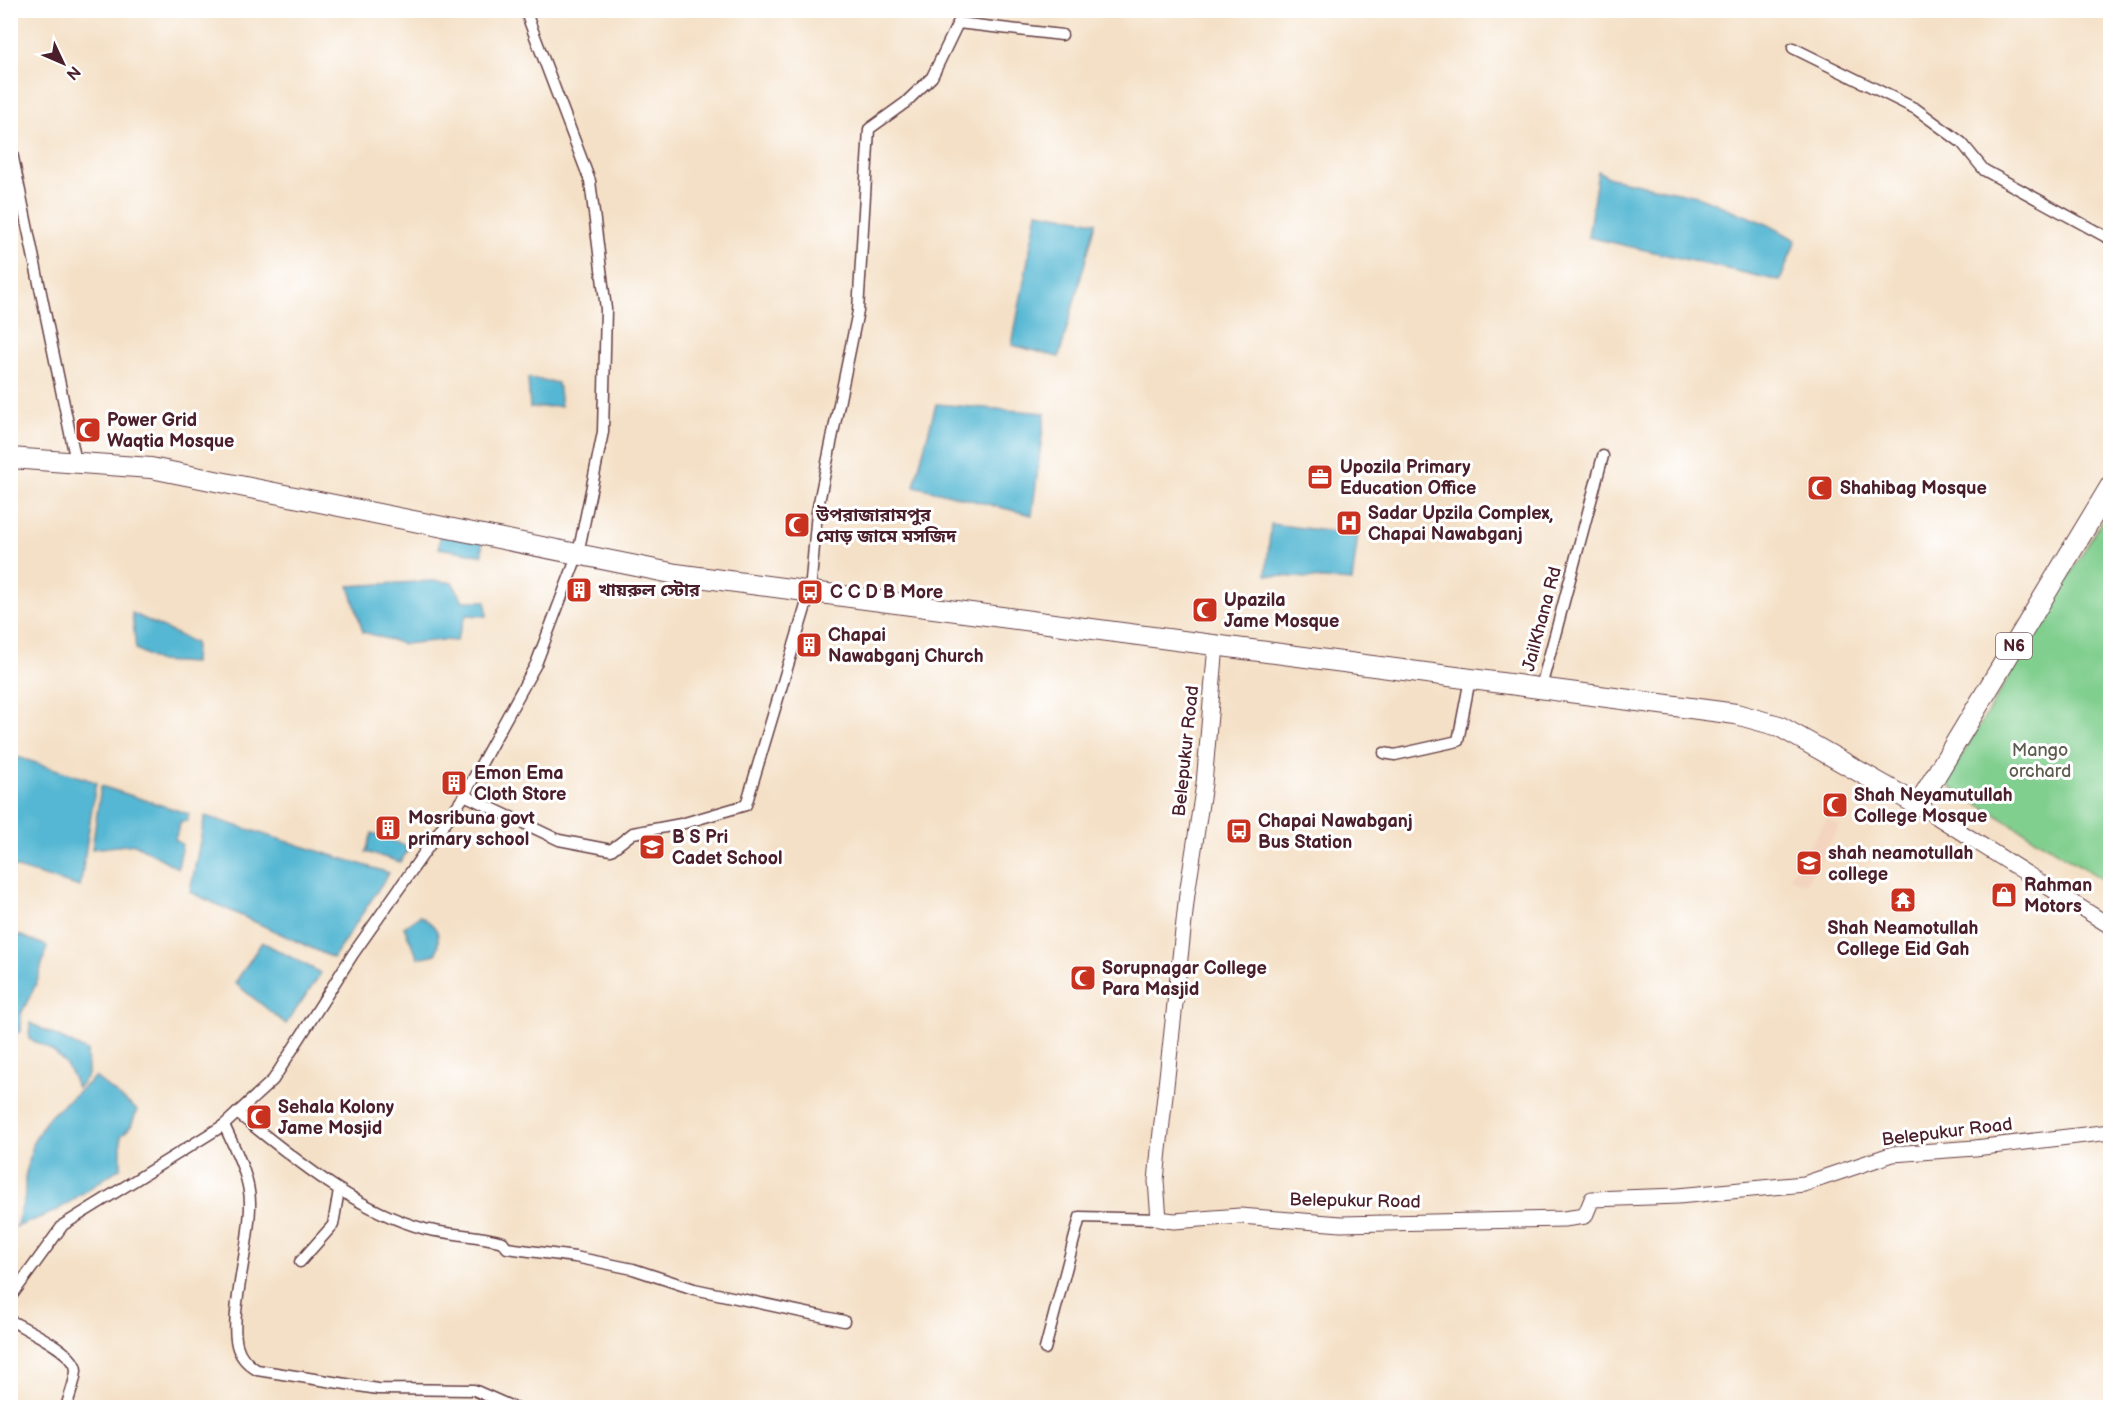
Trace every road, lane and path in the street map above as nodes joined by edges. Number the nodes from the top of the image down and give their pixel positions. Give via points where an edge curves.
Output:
1 (525, 10) edge
2 (1062, 35) dead end
3 (1793, 48) dead end
4 (10, 143) edge
5 (2110, 239) edge
6 (1603, 456) dead end
7 (10, 458) edge
8 (76, 462) junction
9 (2110, 487) edge
10 (578, 554) junction
11 (810, 592) junction
12 (1216, 645) junction
13 (1470, 679) junction
14 (1541, 687) junction
15 (1384, 753) dead end
16 (464, 795) junction
17 (1918, 805) junction
18 (2110, 926) edge
19 (237, 1113) junction
20 (224, 1125) junction
21 (2110, 1132) edge
22 (339, 1190) junction
23 (1159, 1220) junction
24 (300, 1262) dead end
25 (10, 1298) edge
26 (10, 1320) edge
27 (844, 1321) dead end
28 (1045, 1349) dead end
29 (66, 1407) edge
30 (515, 1407) edge

1 - 10 street via 590,181 606,309 603,432
2 - 11 street via 958,24 932,77 869,129 858,311 817,512
3 - 5 street via 1916,109 1962,143 1984,170
4 - 8 street
6 - 14 street, JailKhana Rd
7 - 8 highway
8 - 10 highway via 151,468
9 - 17 highway, N6
10 - 11 highway via 676,574
10 - 16 street via 536,664
11 - 12 highway
11 - 16 street via 746,805 633,833 611,850 559,840
12 - 13 highway
12 - 23 street, Belepukur Road via 1204,784 1186,894 1158,1160
13 - 14 highway
13 - 15 street via 1458,741 1395,755
14 - 17 highway via 1736,714 1779,726
16 - 19 street via 353,954 273,1080
17 - 18 street
19 - 20 street
19 - 22 street
20 - 25 street via 63,1225
20 - 30 street via 238,1155 250,1202 236,1322 238,1347 246,1363 257,1370 378,1389 474,1390
21 - 23 street, Belepukur Road via 1893,1154 1804,1184 1678,1196 1592,1199 1585,1216 1564,1219 1341,1224 1240,1216
22 - 24 street via 333,1225
22 - 27 street via 391,1217 426,1229 482,1236 503,1242 507,1248 633,1269 694,1289
23 - 28 street via 1080,1217
26 - 29 street via 64,1351 74,1361 76,1369

